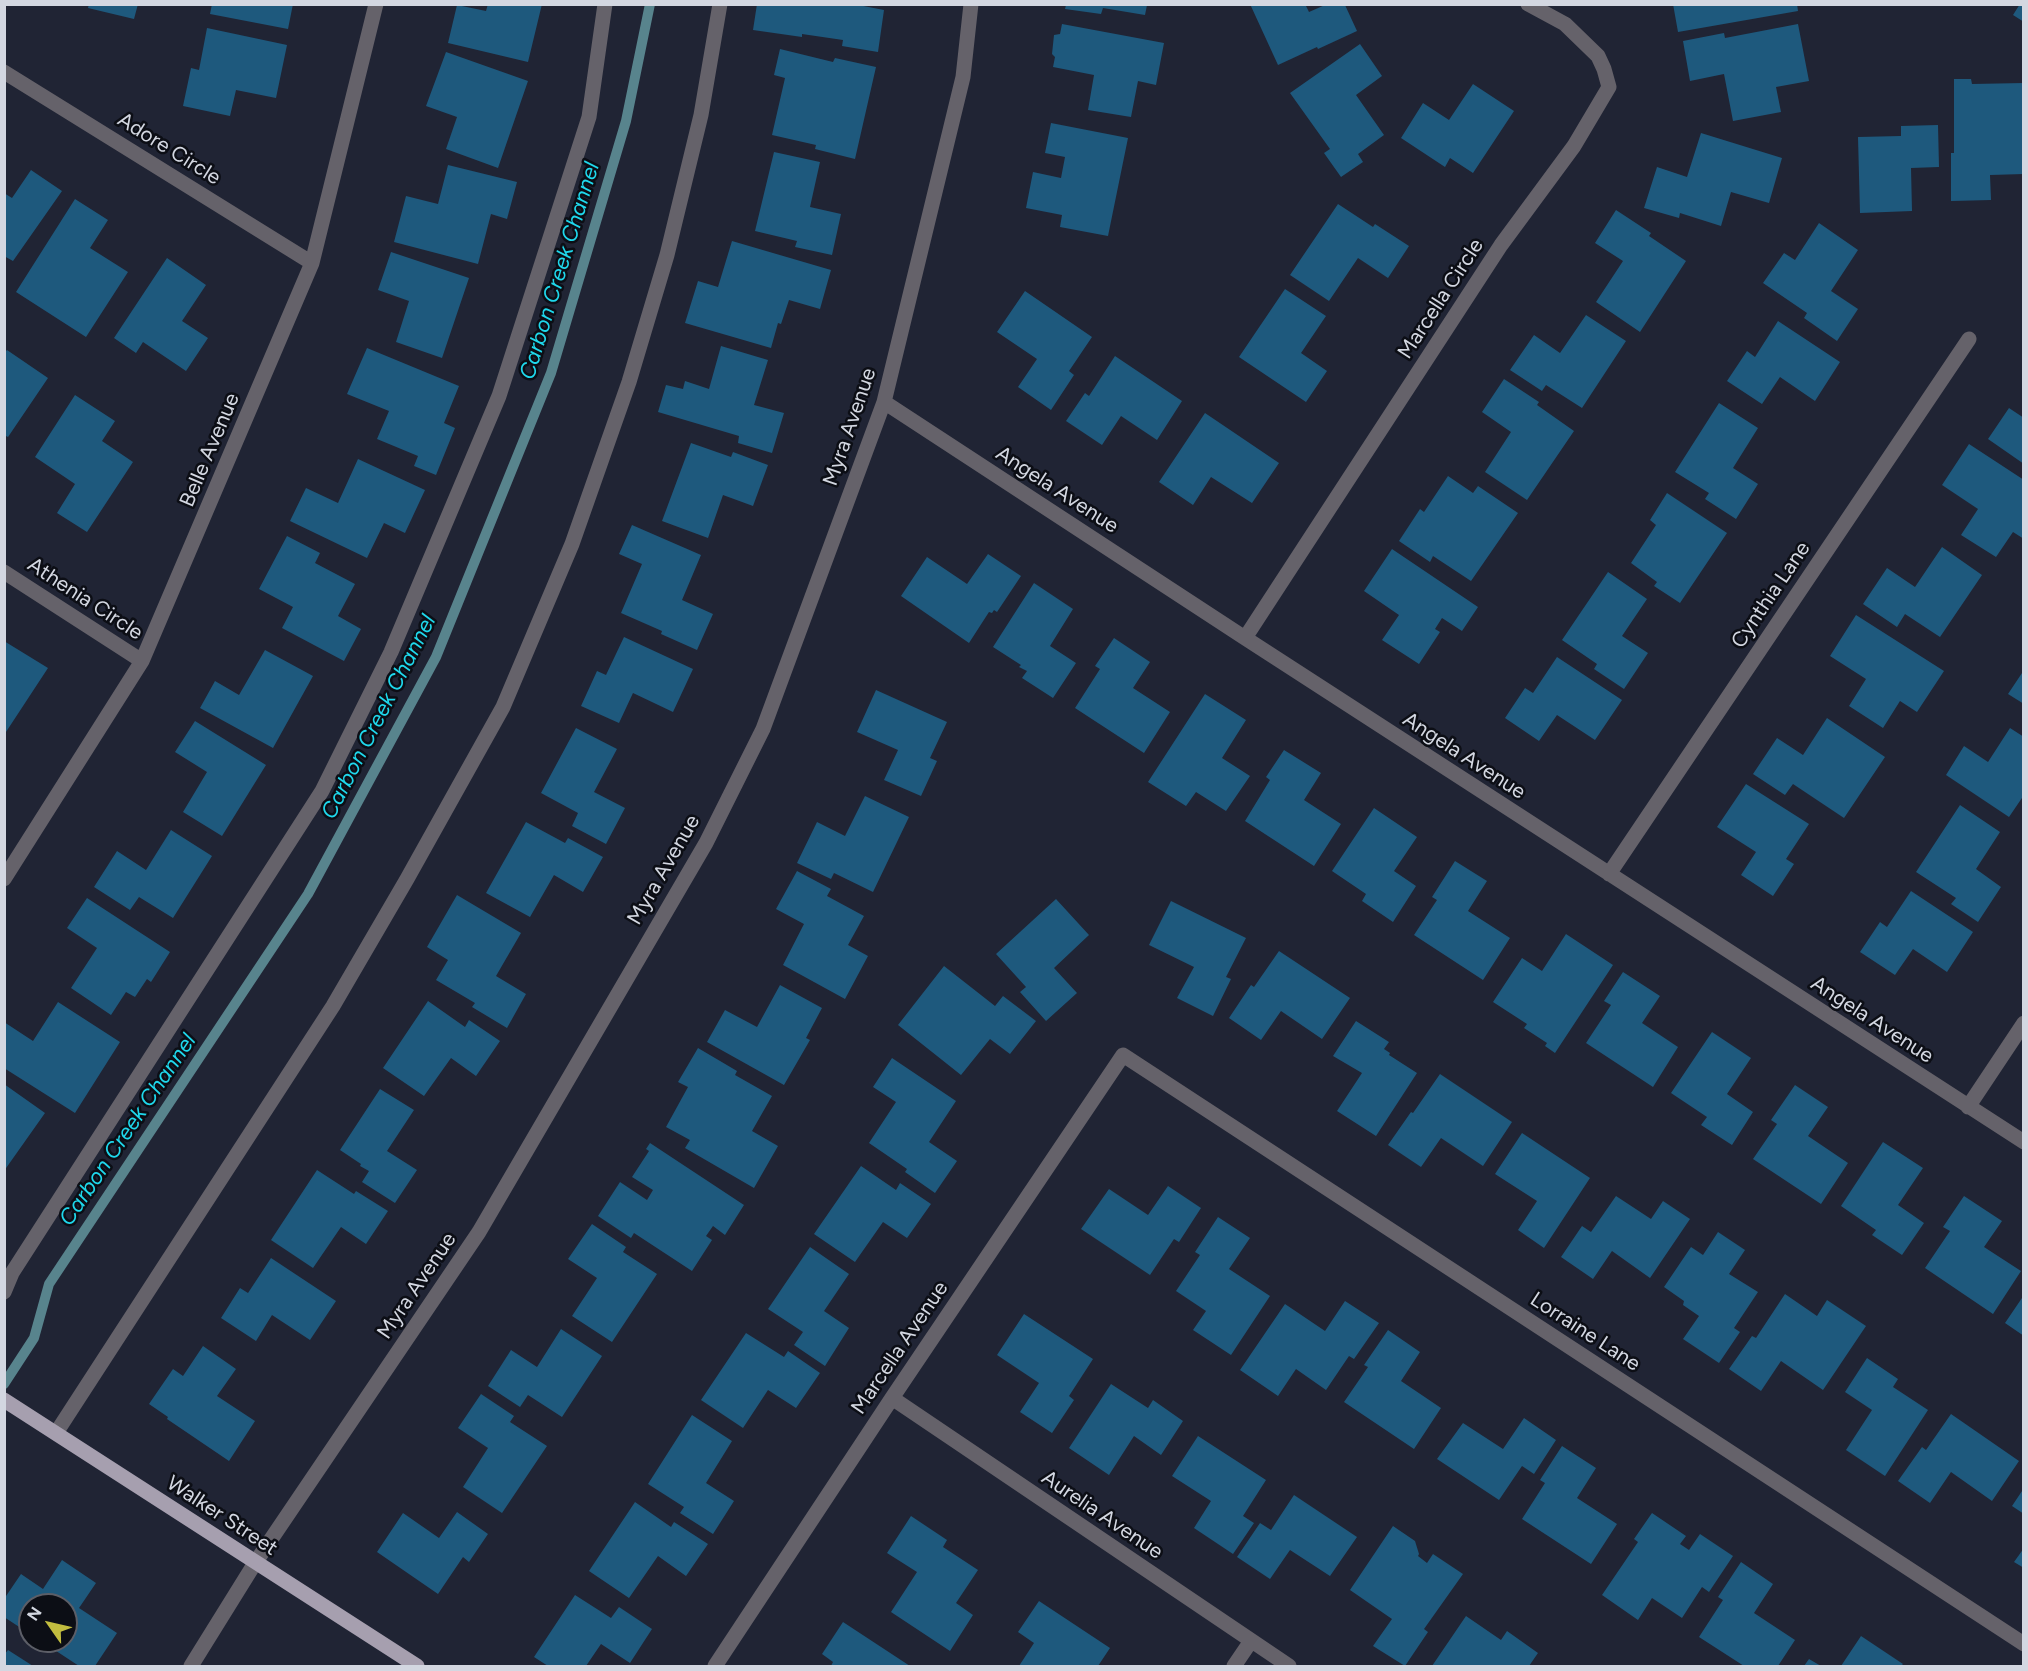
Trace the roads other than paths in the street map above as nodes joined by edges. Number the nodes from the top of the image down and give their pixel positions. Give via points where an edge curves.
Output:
1 (376, 4) edge
2 (605, 4) edge
3 (720, 4) edge
4 (971, 4) edge
5 (1528, 4) edge
6 (4, 72) edge
7 (312, 263) junction
8 (1969, 339) dead end
9 (884, 402) junction
10 (4, 572) edge
11 (1245, 638) junction
12 (142, 661) junction
13 (1608, 874) junction
14 (4, 879) edge
15 (2024, 1023) edge
16 (1123, 1055) joint
17 (1968, 1107) junction
18 (2024, 1142) edge
19 (4, 1292) edge
20 (892, 1398) junction
21 (4, 1400) edge
22 (56, 1433) junction
23 (255, 1563) junction
24 (1251, 1641) junction
25 (2024, 1644) edge
26 (190, 1666) edge
27 (417, 1666) edge
28 (715, 1666) edge
29 (1234, 1666) edge
30 (1289, 1666) edge

1 - 7 street, Belle Avenue
2 - 19 street via 589,117 499,396 391,652 322,791 12,1273
3 - 22 street via 701,115 668,255 629,382 572,544 503,707 333,1006
4 - 9 street, Myra Avenue via 963,77
5 - 11 street, Marcella Circle via 1565,24 1598,56 1609,87 1574,146 1501,245
6 - 7 street, Adore Circle
7 - 12 street, Belle Avenue
8 - 13 street, Cynthia Lane
9 - 11 street, Angela Avenue
9 - 23 street, Myra Avenue via 763,729 706,843 479,1232
10 - 12 street, Athenia Circle
11 - 13 street, Angela Avenue
12 - 14 street, Belle Avenue
13 - 17 street, Angela Avenue
15 - 17 street
16 - 20 street, Marcella Avenue
16 - 25 street, Lorraine Lane
17 - 18 street, Angela Avenue
20 - 24 street, Aurelia Avenue
20 - 28 street, Marcella Avenue
21 - 22 main road, Walker Street
22 - 23 main road, Walker Street
23 - 26 street, Myra Avenue
23 - 27 main road, Walker Street
24 - 29 street
24 - 30 street, Aurelia Avenue

